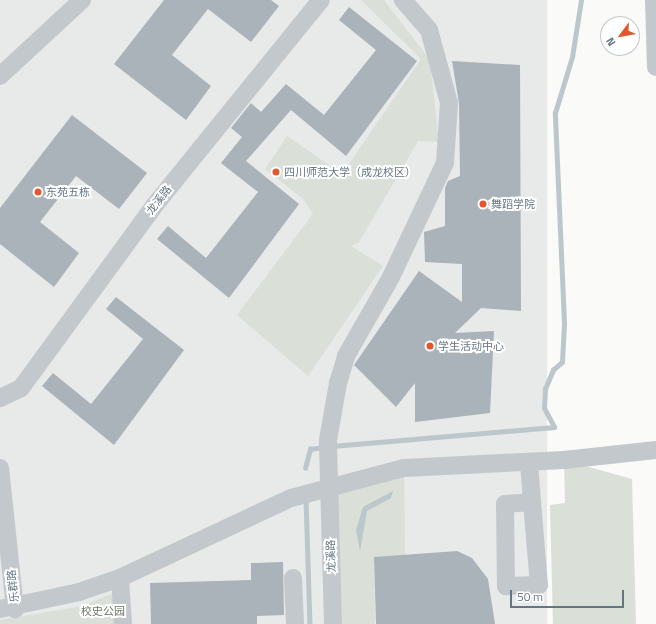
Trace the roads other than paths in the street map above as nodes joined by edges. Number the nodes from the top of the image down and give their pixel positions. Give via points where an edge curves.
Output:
1 (82, 0) edge
2 (321, 0) edge
3 (403, 0) edge
4 (654, 0) edge
5 (656, 67) edge
6 (0, 76) edge
7 (0, 398) edge
8 (656, 450) edge
9 (529, 462) junction
10 (0, 468) edge
11 (328, 487) junction
12 (532, 502) dead end
13 (120, 578) junction
14 (293, 578) dead end
15 (8, 609) edge
16 (122, 624) edge
17 (295, 624) edge
18 (333, 624) edge

1 - 6 street
2 - 7 street, 龙溪路 via 154,206 21,388
3 - 11 street, 龙溪路 via 429,30 449,103 445,163 391,277 346,356 328,446
4 - 5 street
8 - 9 street
9 - 11 street via 404,468
9 - 12 street
10 - 15 street, 乐群路
11 - 13 street via 291,498
11 - 18 street, 龙溪路
13 - 15 street
13 - 16 street
14 - 17 street

